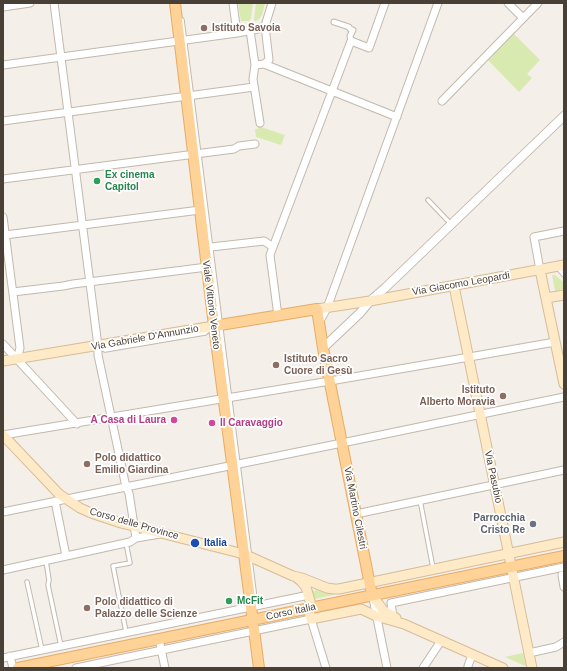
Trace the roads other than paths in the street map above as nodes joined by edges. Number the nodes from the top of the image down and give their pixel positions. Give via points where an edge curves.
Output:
1 (30, 3) edge
2 (53, 3) edge
3 (175, 3) edge
4 (233, 3) edge
5 (272, 3) edge
6 (385, 3) edge
7 (438, 3) edge
8 (508, 3) edge
9 (538, 3) edge
10 (3, 7) edge
11 (182, 18) dead end
12 (523, 18) junction
13 (334, 22) dead end
14 (265, 26) junction
15 (250, 30) junction
16 (237, 33) junction
17 (182, 41) junction
18 (351, 41) junction
19 (60, 58) junction
20 (264, 64) junction
21 (3, 65) edge
22 (255, 65) junction
23 (252, 87) junction
24 (332, 91) junction
25 (189, 96) junction
26 (442, 101) dead end
27 (67, 113) junction
28 (564, 116) edge
29 (397, 117) junction
30 (3, 121) edge
31 (260, 123) dead end
32 (255, 144) dead end
33 (196, 154) junction
34 (74, 170) junction
35 (3, 179) edge
36 (428, 200) dead end
37 (200, 210) junction
38 (3, 216) edge
39 (451, 224) junction
40 (81, 226) junction
41 (564, 231) edge
42 (6, 235) junction
43 (273, 246) junction
44 (211, 247) junction
45 (561, 266) edge
46 (207, 267) junction
47 (540, 270) junction
48 (564, 276) edge
49 (88, 282) junction
50 (454, 286) junction
51 (13, 292) junction
52 (386, 293) junction
53 (564, 295) edge
54 (370, 301) junction
55 (548, 301) junction
56 (318, 309) junction
57 (278, 316) junction
58 (217, 326) junction
59 (555, 342) junction
60 (3, 344) edge
61 (98, 346) junction
62 (323, 348) junction
63 (468, 357) junction
64 (17, 359) junction
65 (3, 361) edge
66 (330, 381) junction
67 (564, 384) edge
68 (564, 397) edge
69 (226, 398) junction
70 (480, 414) junction
71 (111, 418) junction
72 (77, 424) junction
73 (3, 435) edge
74 (342, 443) junction
75 (235, 465) junction
76 (564, 470) edge
77 (494, 485) junction
78 (126, 487) junction
79 (67, 499) junction
80 (420, 500) junction
81 (55, 501) junction
82 (3, 512) edge
83 (356, 514) junction
84 (134, 526) junction
85 (164, 533) junction
86 (136, 538) junction
87 (564, 542) edge
88 (126, 543) junction
89 (509, 554) junction
90 (247, 555) junction
91 (66, 556) junction
92 (564, 556) edge
93 (46, 561) junction
94 (511, 567) junction
95 (434, 569) junction
96 (3, 570) edge
97 (562, 572) edge
98 (293, 576) junction
99 (514, 578) junction
100 (26, 582) dead end
101 (369, 582) junction
102 (564, 587) edge
103 (309, 595) junction
104 (372, 595) junction
105 (253, 606) junction
106 (310, 608) junction
107 (376, 616) junction
108 (394, 617) junction
109 (311, 619) junction
110 (253, 620) junction
111 (404, 624) junction
112 (256, 631) junction
113 (129, 632) junction
114 (159, 639) junction
115 (441, 641) junction
116 (564, 642) edge
117 (135, 644) junction
118 (61, 646) junction
119 (42, 650) junction
120 (161, 651) junction
121 (529, 653) junction
122 (472, 655) junction
123 (7, 657) edge
124 (13, 668) edge
125 (18, 668) edge
126 (76, 668) edge
127 (165, 668) edge
128 (259, 668) edge
129 (263, 668) edge
130 (326, 668) edge
131 (387, 668) edge
132 (423, 668) edge
133 (468, 668) edge
134 (503, 668) edge
135 (532, 668) edge

1 - 10 street
2 - 19 street
3 - 17 main road, Viale Vittorio Veneto
4 - 16 street
5 - 14 street
6 - 18 street via 369,48
7 - 29 street
8 - 12 street
9 - 12 street
11 - 17 lane
12 - 26 street
13 - 18 street via 353,30
14 - 15 street
14 - 20 street via 269,60
15 - 16 street
15 - 22 street
16 - 17 street
17 - 19 street
17 - 25 main road, Viale Vittorio Veneto
18 - 24 street
19 - 21 street
19 - 27 street
20 - 22 street
20 - 24 street
22 - 23 street
23 - 25 street
23 - 31 street
24 - 29 street
24 - 43 street
25 - 27 street
25 - 33 main road, Viale Vittorio Veneto
27 - 30 street
27 - 34 street
28 - 39 street
29 - 56 street via 332,293
32 - 33 street
33 - 34 street
33 - 37 main road, Viale Vittorio Veneto
33 - 44 lane
34 - 35 street
34 - 40 street
36 - 39 lane
37 - 40 street
37 - 46 main road, Viale Vittorio Veneto
38 - 42 street
39 - 52 street via 392,282
40 - 42 street
40 - 49 street
41 - 47 street via 534,237
42 - 51 street
43 - 44 street via 264,241
43 - 57 street via 270,254
44 - 58 lane
45 - 47 main road, Via Giacomo Leopardi
45 - 48 lane
46 - 49 street
46 - 58 main road, Viale Vittorio Veneto
47 - 50 main road, Via Giacomo Leopardi
47 - 55 main road
49 - 51 street
49 - 61 street
50 - 52 main road, Via Giacomo Leopardi
50 - 63 main road, Via Pasubio
51 - 64 street via 20,348
52 - 54 main road, Via Giacomo Leopardi
53 - 55 main road
54 - 56 main road, Via Giacomo Leopardi
54 - 62 street
55 - 59 main road
56 - 57 main road, Via Gabriele D'Annunzio
56 - 62 main road, Via Martino Cilestri
57 - 58 main road, Via Gabriele D'Annunzio
58 - 61 main road, Via Gabriele D'Annunzio
58 - 69 main road, Viale Vittorio Veneto
59 - 63 street
59 - 67 main road
60 - 64 street
61 - 64 main road, Via Gabriele D'Annunzio
61 - 71 street
62 - 66 main road, Via Martino Cilestri
63 - 66 street
63 - 70 main road, Via Pasubio
64 - 65 main road, Via Gabriele D'Annunzio
64 - 72 street
66 - 69 street
66 - 74 main road, Via Martino Cilestri
68 - 70 street
69 - 71 street
69 - 75 main road, Viale Vittorio Veneto
70 - 74 street
70 - 77 main road, Via Pasubio
71 - 72 street
71 - 78 street
72 - 73 street
73 - 79 main road, Corso delle Province via 59,494
74 - 75 street
74 - 83 main road, Via Martino Cilestri
75 - 78 street
75 - 90 main road, Viale Vittorio Veneto
76 - 77 street
77 - 80 street
77 - 89 main road, Via Pasubio
78 - 79 street
78 - 84 street
79 - 81 street
79 - 84 main road, Corso delle Province via 91,513
80 - 83 street
80 - 95 lane
81 - 82 street
81 - 91 street
83 - 101 main road, Via Martino Cilestri
84 - 85 main road, Corso delle Province
84 - 86 street
85 - 86 street
85 - 90 main road, Corso delle Province
86 - 88 street
87 - 89 main road
88 - 91 street
88 - 113 lane via 130,563 112,566
89 - 94 main road, Via Pasubio
89 - 95 main road
90 - 98 main road, Corso delle Province
90 - 105 main road, Viale Vittorio Veneto
91 - 93 street
92 - 94 main road, Corso Italia
93 - 96 street
93 - 118 lane via 48,585
94 - 99 main road, Via Pasubio
94 - 104 main road, Corso Italia
95 - 101 main road
97 - 99 street
97 - 102 street
98 - 101 main road, Corso delle Province via 334,589
98 - 103 main road via 301,581
99 - 108 street via 391,603
99 - 121 main road, Via Pasubio
100 - 119 lane
101 - 104 main road, Via Martino Cilestri
103 - 105 street, Corso Italia
103 - 106 main road
104 - 106 main road, Corso Italia
104 - 107 street, Via Martino Cilestri
104 - 108 main road via 382,610
105 - 110 main road, Viale Vittorio Veneto
105 - 113 street, Corso Italia
106 - 109 main road
106 - 110 main road, Corso Italia
107 - 109 main road via 361,609
107 - 111 main road
107 - 131 street, Via Martino Cilestri
108 - 111 main road
109 - 112 street
109 - 130 street
110 - 112 main road, Viale Vittorio Veneto
110 - 114 main road, Corso Italia
111 - 115 main road
112 - 120 street
112 - 128 main road, Viale Vittorio Veneto
112 - 129 lane
113 - 117 street
113 - 118 street, Corso Italia
114 - 117 main road, Corso Italia
114 - 120 street
115 - 122 main road
115 - 132 street
116 - 121 street via 556,648
117 - 125 main road, Corso Italia
118 - 119 street, Corso Italia
119 - 123 street, Corso Italia
120 - 126 street
120 - 127 street
121 - 135 main road, Via Pasubio
122 - 133 street
122 - 134 main road
123 - 124 street

